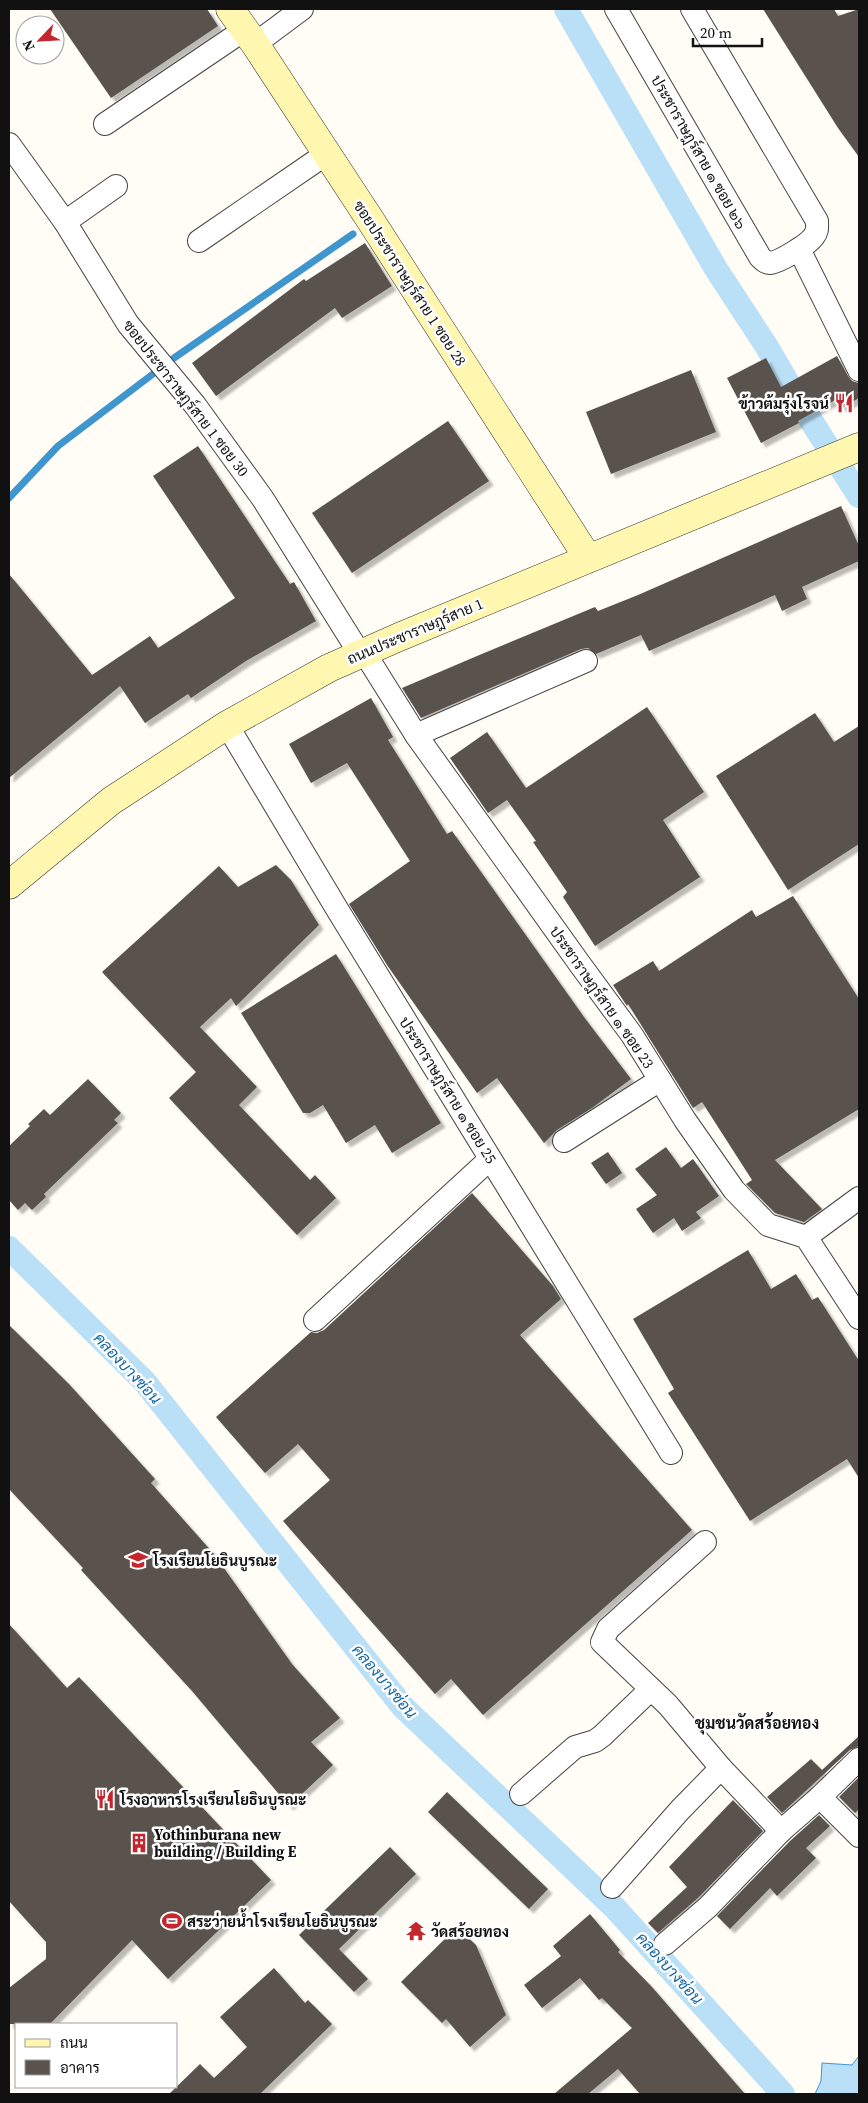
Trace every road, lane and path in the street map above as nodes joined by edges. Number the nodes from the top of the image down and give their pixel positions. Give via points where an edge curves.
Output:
1 (302, 9) edge
2 (616, 9) edge
3 (692, 9) edge
4 (243, 27) edge
5 (105, 124) dead end
6 (9, 144) edge
7 (326, 154) junction
8 (116, 186) dead end
9 (65, 222) junction
10 (199, 240) dead end
11 (799, 249) junction
12 (859, 370) edge
13 (854, 449) edge
14 (588, 558) junction
15 (362, 653) junction
16 (586, 661) dead end
17 (228, 725) junction
18 (416, 735) junction
19 (12, 875) edge
20 (660, 1080) junction
21 (564, 1140) dead end
22 (490, 1159) junction
23 (859, 1198) edge
24 (806, 1237) junction
25 (859, 1318) edge
26 (315, 1320) dead end
27 (671, 1453) dead end
28 (705, 1542) dead end
29 (651, 1689) junction
30 (859, 1759) edge
31 (721, 1768) junction
32 (521, 1794) dead end
33 (820, 1797) junction
34 (782, 1830) junction
35 (859, 1836) edge
36 (612, 1887) dead end
37 (665, 1944) dead end

1 - 4 street
2 - 11 street, ประชาราษฎร์สาย ๑ ซอย ๒๖ via 760,257 770,263
3 - 11 street, ประชาราษฎร์สาย ๑ ซอย ๒๖ via 817,221 818,230 813,238
4 - 5 street
4 - 7 main road, ซอยประชาราษฎร์สาย 1 ซอย 28
6 - 9 street, ซอยประชาราษฎร์สาย 1 ซอย 30
7 - 10 street
7 - 14 main road, ซอยประชาราษฎร์สาย 1 ซอย 28
8 - 9 street
9 - 15 street, ซอยประชาราษฎร์สาย 1 ซอย 30 via 128,324 195,405 263,499
11 - 12 street
13 - 14 main road, ถนนประชาราษฎร์สาย 1
14 - 15 main road, ถนนประชาราษฎร์สาย 1
15 - 17 main road, ถนนประชาราษฎร์สาย 1
15 - 18 street, ประชาราษฎร์สาย ๑ ซอย 23
16 - 18 street
17 - 19 main road, ถนนประชาราษฎร์สาย 1 via 112,801
17 - 22 street, ประชาราษฎร์สาย ๑ ซอย 25
18 - 20 street, ประชาราษฎร์สาย ๑ ซอย 23 via 632,1035
20 - 21 street
20 - 24 street, ประชาราษฎร์สาย ๑ ซอย 23 via 734,1190 768,1225
22 - 26 street
22 - 27 street, ประชาราษฎร์สาย ๑ ซอย 25
23 - 24 street
24 - 25 street
28 - 29 street via 602,1638 602,1642
29 - 31 street
29 - 32 street via 602,1736 575,1747
30 - 33 street
31 - 34 street
31 - 36 street
33 - 34 street
33 - 35 street
34 - 37 street via 708,1907

